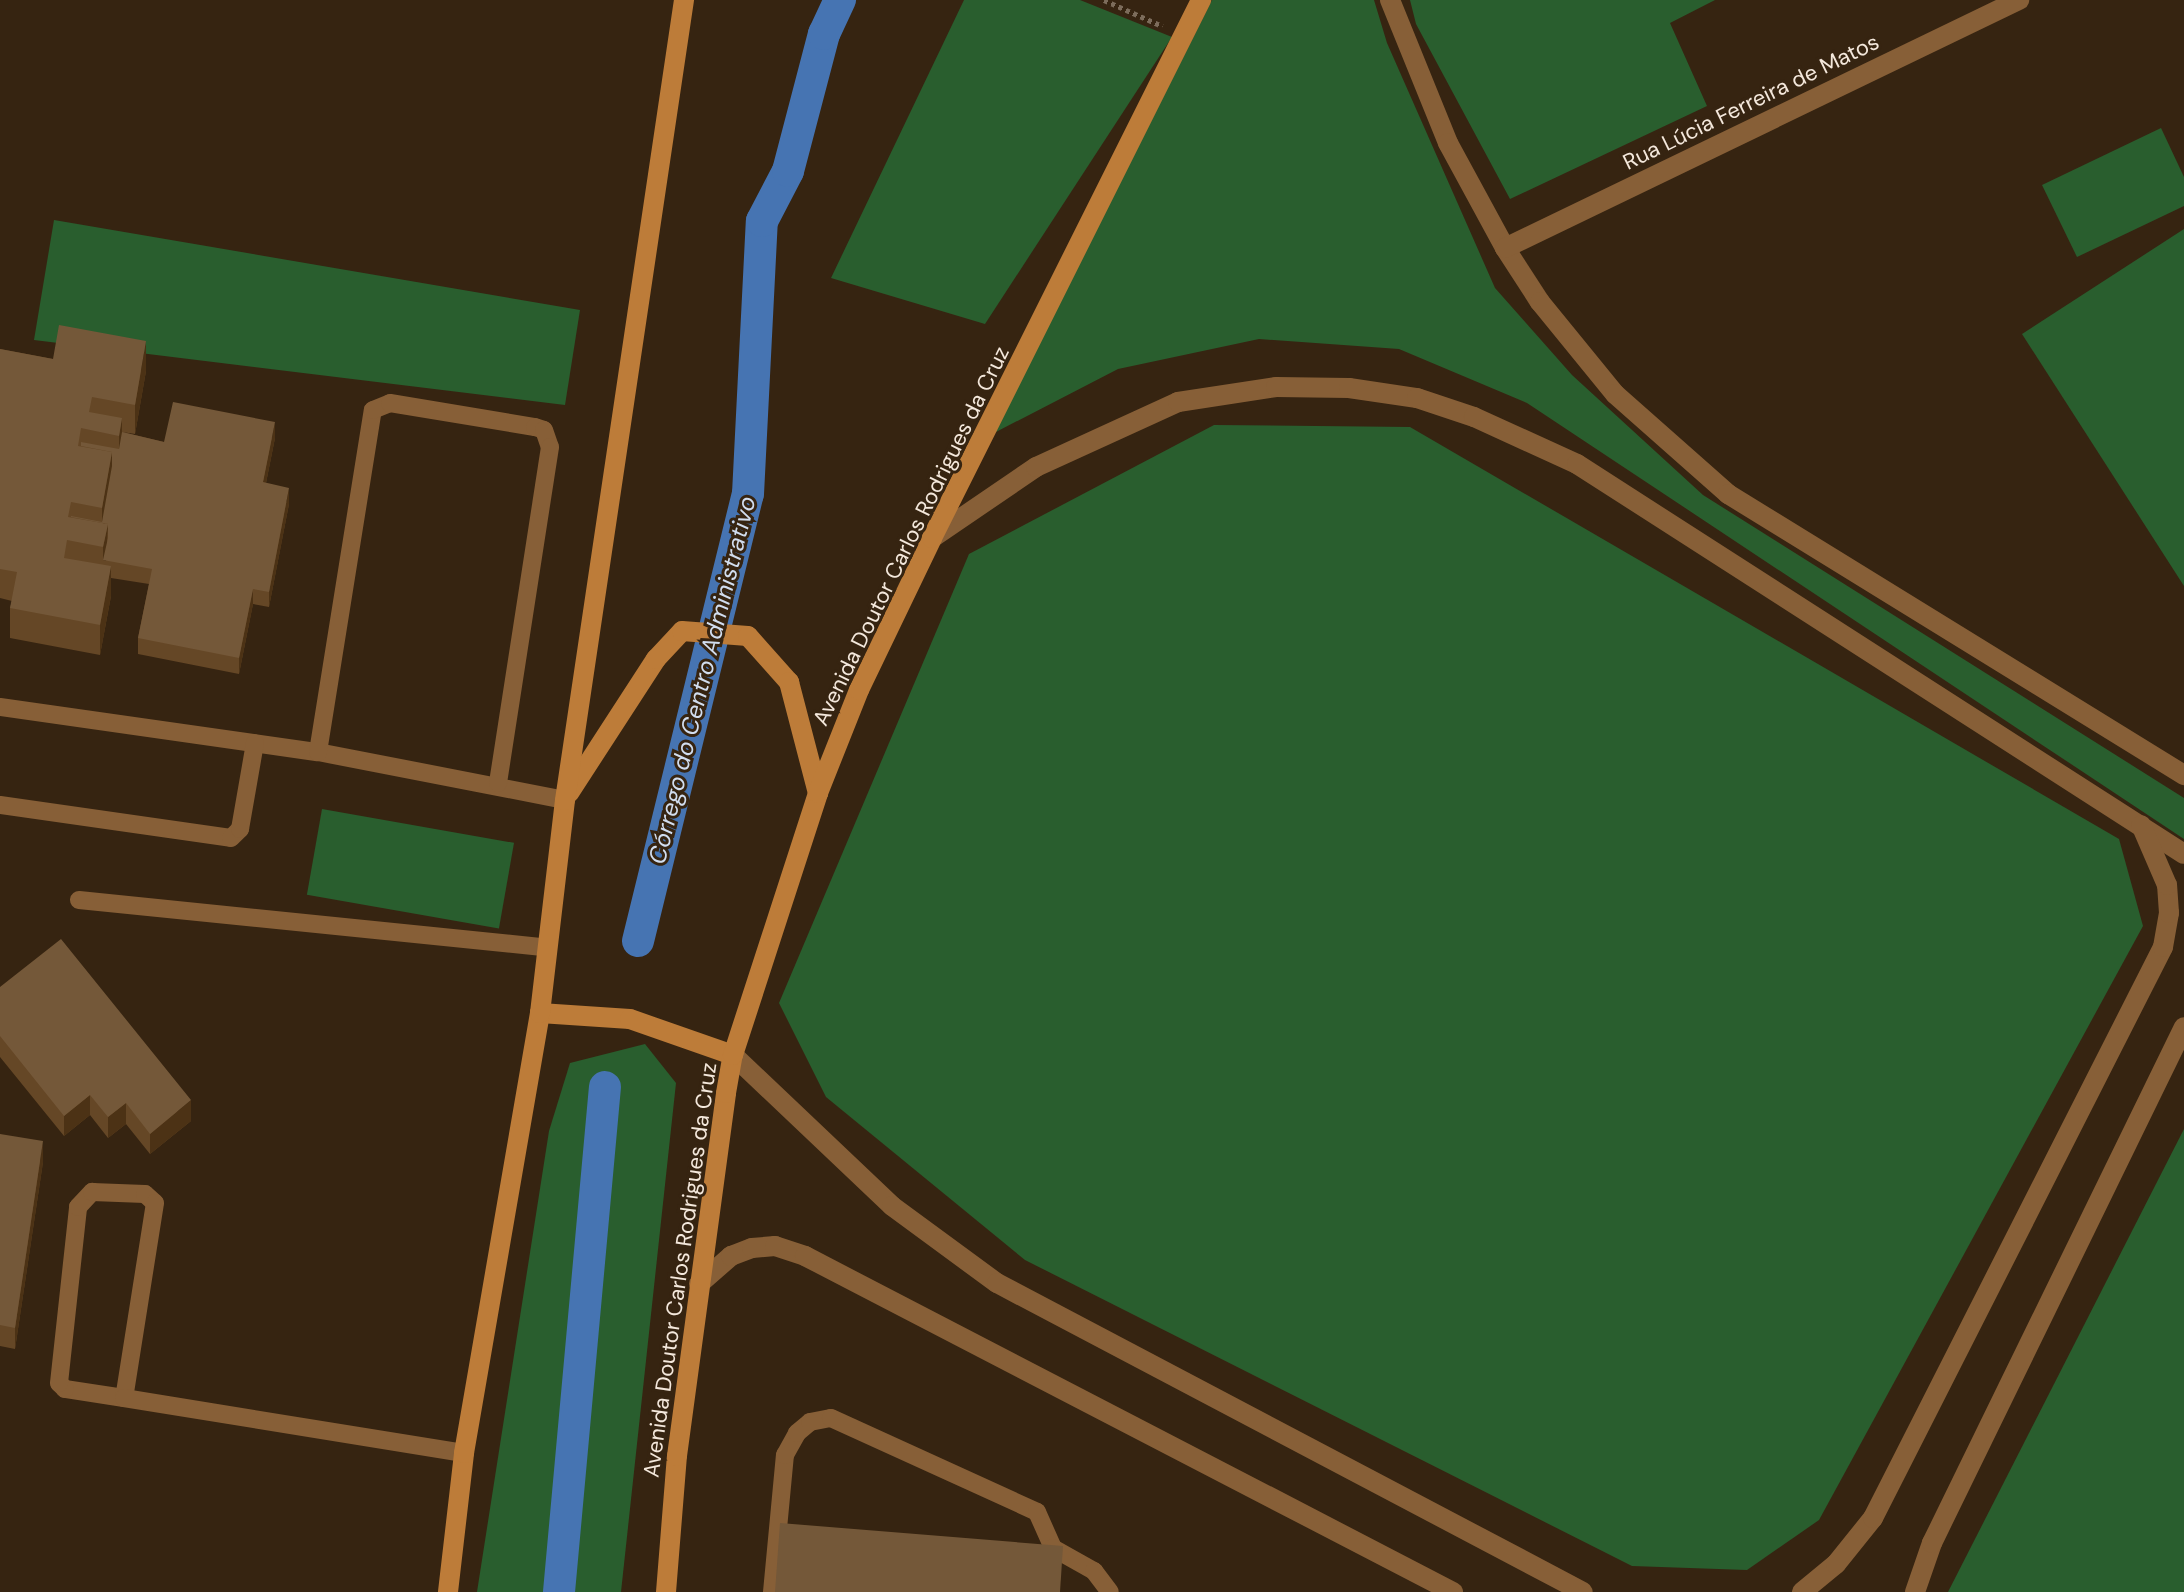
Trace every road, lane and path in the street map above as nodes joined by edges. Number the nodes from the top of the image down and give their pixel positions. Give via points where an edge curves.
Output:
1 (684, 0) edge
2 (1104, 0) edge
3 (1201, 0) edge
4 (1390, 0) edge
5 (2019, 0) edge
6 (1172, 37) dead end
7 (1505, 248) junction
8 (932, 538) junction
9 (0, 707) edge
10 (255, 743) junction
11 (318, 752) junction
12 (2184, 775) edge
13 (498, 783) junction
14 (818, 793) junction
15 (565, 800) junction
16 (0, 805) edge
17 (2141, 825) junction
18 (2184, 854) edge
19 (79, 900) dead end
20 (548, 948) junction
21 (540, 1013) junction
22 (2184, 1027) edge
23 (733, 1055) junction
24 (699, 1284) junction
25 (124, 1398) junction
26 (464, 1453) junction
27 (448, 1592) edge
28 (666, 1592) edge
29 (772, 1592) edge
30 (1110, 1592) edge
31 (1453, 1592) edge
32 (1583, 1592) edge
33 (1802, 1592) edge
34 (1915, 1592) edge

1 - 15 main road
2 - 6 path via 1165,27
3 - 8 main road, Avenida Doutor Carlos Rodrigues da Cruz
4 - 7 street via 1448,143
5 - 7 street, Rua Lúcia Ferreira de Matos
7 - 12 street via 1540,302 1615,394 1728,494
8 - 14 main road, Avenida Doutor Carlos Rodrigues da Cruz via 859,690
8 - 17 street via 1036,467 1178,402 1276,387 1349,388 1417,398 1474,417 1577,464
9 - 10 lane
10 - 11 lane
10 - 16 lane via 240,829 231,838
11 - 13 lane
11 - 13 lane via 373,410 390,403 535,427 544,430 550,447
13 - 15 lane
14 - 15 main road via 789,682 748,636 682,631 656,659
14 - 23 main road, Avenida Doutor Carlos Rodrigues da Cruz
15 - 20 main road
17 - 18 street
17 - 33 street via 2167,885 2163,947 1873,1518 1836,1564
19 - 20 lane
20 - 21 main road
21 - 23 main road via 630,1019
21 - 26 main road
22 - 34 street via 1932,1543
23 - 24 main road, Avenida Doutor Carlos Rodrigues da Cruz
23 - 32 street via 892,1206 997,1283
24 - 28 main road, Avenida Doutor Carlos Rodrigues da Cruz
24 - 31 street via 731,1256 752,1248 775,1246 805,1256
25 - 25 lane via 155,1203 145,1194 92,1192 78,1207 59,1383 65,1389
25 - 26 lane
26 - 27 main road
29 - 30 lane via 785,1455 810,1422 831,1418 1037,1512 1053,1548 1094,1571

